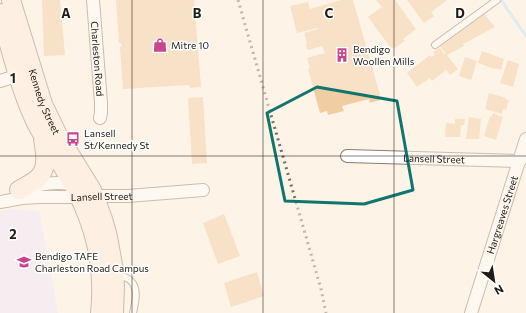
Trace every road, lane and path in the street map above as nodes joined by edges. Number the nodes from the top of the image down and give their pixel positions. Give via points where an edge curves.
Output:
1 (11, 0) edge
2 (93, 0) edge
3 (496, 0) edge
4 (0, 13) edge
5 (435, 45) dead end
6 (18, 76) junction
7 (0, 81) edge
8 (100, 118) dead end
9 (42, 133) junction
10 (526, 139) edge
11 (347, 156) dead end
12 (520, 161) junction
13 (19, 190) junction
14 (203, 190) dead end
15 (84, 192) junction
16 (0, 197) edge
17 (0, 202) edge
18 (115, 273) junction
19 (100, 313) edge
20 (114, 313) edge
21 (133, 313) edge
22 (471, 313) edge

1 - 15 street, Kennedy Street via 43,104
2 - 8 street, Charleston Road
3 - 5 lane
4 - 6 street, Kennedy Street
6 - 7 street
6 - 9 street, Kennedy Street
9 - 13 street via 45,156 43,170 36,180
9 - 15 street, Kennedy Street
10 - 12 street, Hargreaves Street
11 - 12 street, Lansell Street
12 - 22 street, Hargreaves Street
13 - 15 street, Lansell Street via 45,184
13 - 16 street, Lansell Street
14 - 15 street, Lansell Street via 128,196
15 - 17 street, Lansell Street
15 - 18 street via 108,237
15 - 19 street via 98,250 102,284
18 - 20 street
18 - 21 lane via 129,279 133,284 136,297

